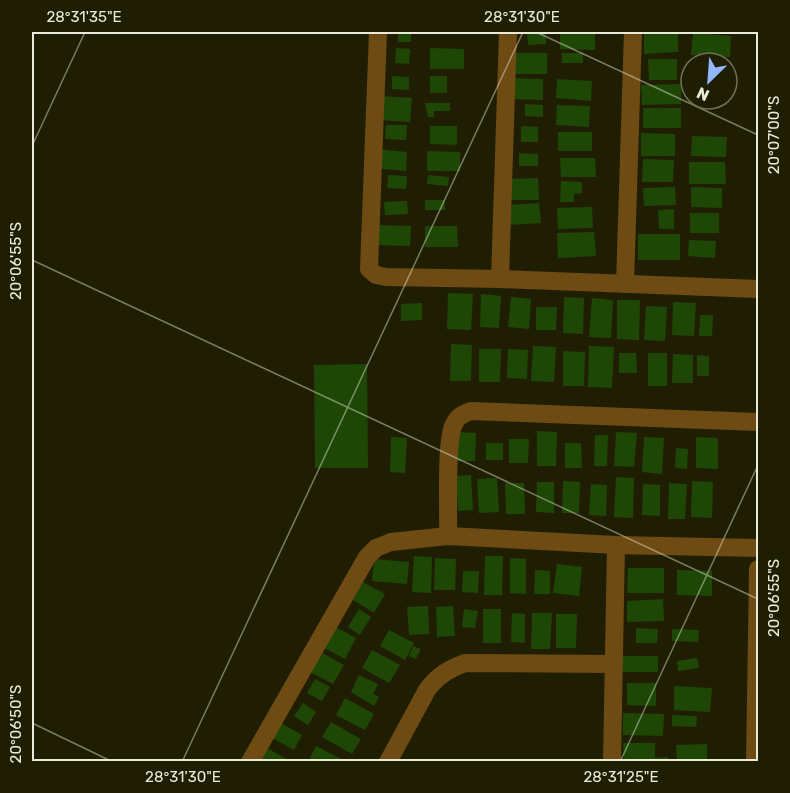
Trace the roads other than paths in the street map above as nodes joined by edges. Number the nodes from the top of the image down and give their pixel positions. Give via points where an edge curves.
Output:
1 (378, 32) edge
2 (508, 32) edge
3 (633, 32) edge
4 (500, 279) junction
5 (625, 284) junction
6 (759, 290) edge
7 (759, 422) edge
8 (448, 536) junction
9 (616, 545) junction
10 (759, 548) edge
11 (759, 569) edge
12 (613, 664) junction
13 (250, 762) edge
14 (388, 762) edge
15 (612, 762) edge
16 (755, 762) edge

1 - 4 street via 369,269 387,278
2 - 4 street
3 - 5 street
4 - 5 street
5 - 6 street
7 - 8 street via 478,410 462,414 451,434
8 - 9 street
8 - 13 street via 391,542 367,557
9 - 10 street
9 - 12 street
11 - 16 street
12 - 14 street via 465,663 452,668 432,682
12 - 15 street

